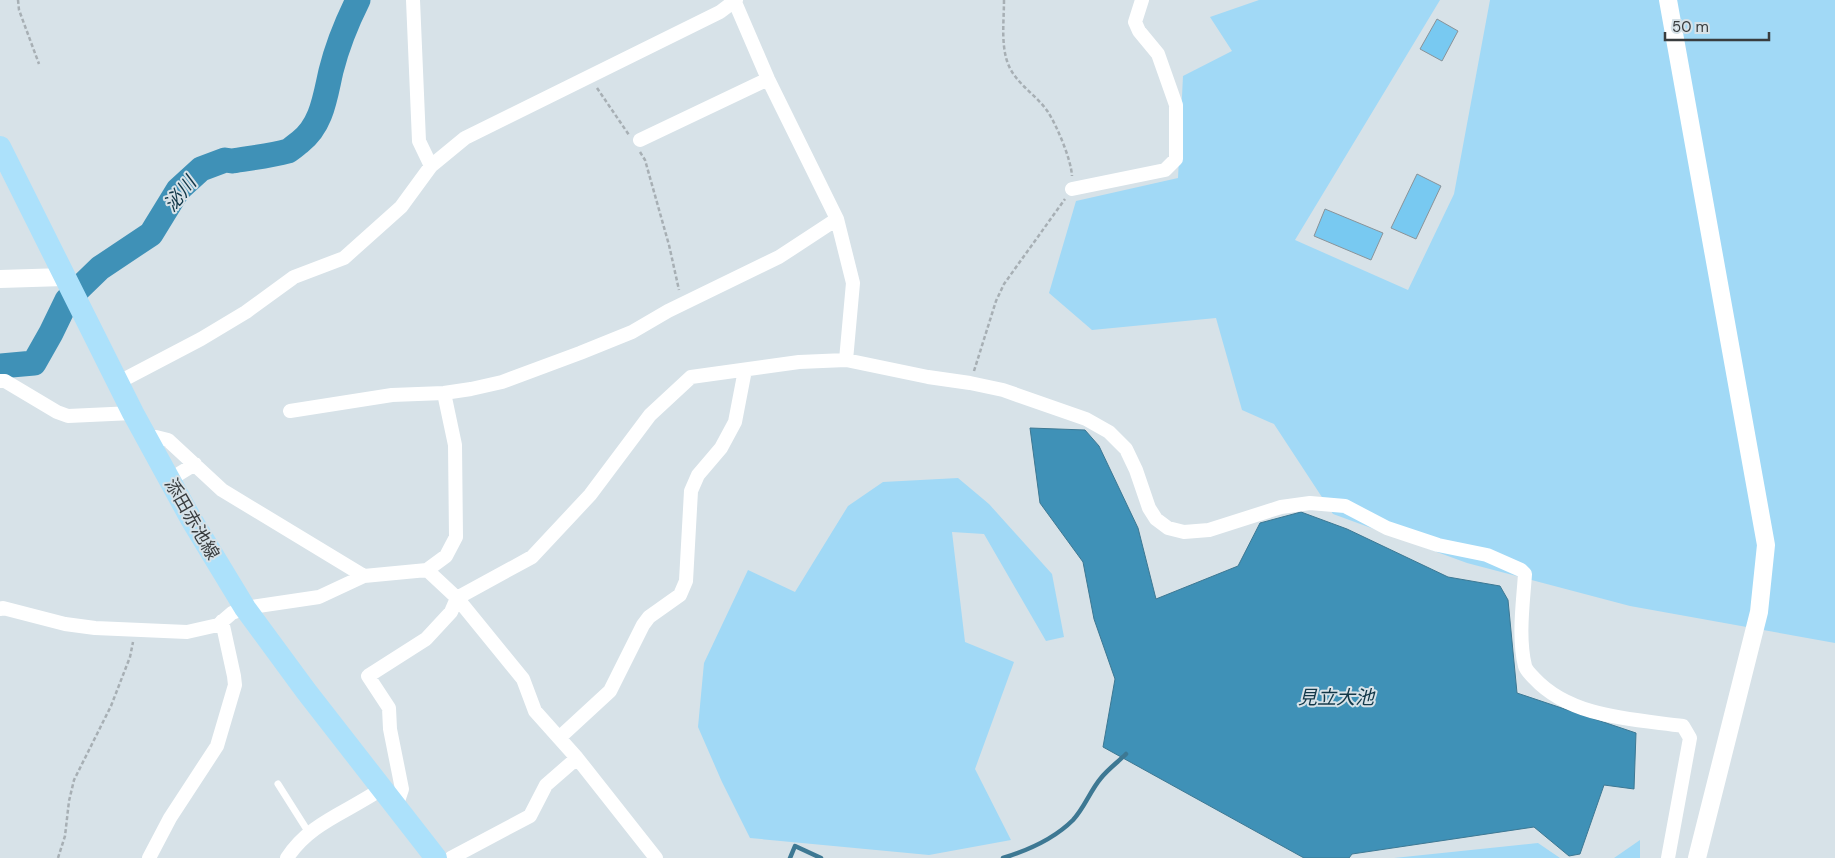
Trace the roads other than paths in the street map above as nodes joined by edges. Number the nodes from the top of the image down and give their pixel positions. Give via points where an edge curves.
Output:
1 (413, 0) edge
2 (735, 0) edge
3 (1142, 0) edge
4 (1668, 0) edge
5 (768, 80) junction
6 (635, 141) road end
7 (0, 147) edge
8 (431, 166) junction
9 (1072, 189) road end
10 (837, 218) junction
11 (64, 277) junction
12 (0, 279) edge
13 (846, 360) junction
14 (745, 370) junction
15 (118, 382) junction
16 (2, 386) edge
17 (444, 393) junction
18 (290, 410) dead end
19 (133, 413) junction
20 (147, 440) junction
21 (195, 464) junction
22 (169, 480) junction
23 (427, 570) junction
24 (364, 576) junction
25 (457, 598) junction
26 (245, 608) junction
27 (0, 609) edge
28 (222, 621) junction
29 (559, 738) junction
30 (577, 758) junction
31 (278, 784) dead end
32 (381, 789) junction
33 (396, 807) junction
34 (309, 833) junction
35 (149, 858) edge
36 (287, 858) edge
37 (436, 858) edge
38 (451, 858) edge
39 (656, 858) edge
40 (1668, 858) edge
41 (1697, 858) edge

1 - 8 street via 419,140
2 - 5 street
2 - 8 street via 720,12 465,138
3 - 9 street via 1135,22 1158,54 1176,105 1176,159 1165,170
4 - 41 street via 1766,545 1758,612
5 - 6 street
5 - 10 street
7 - 11 main road, 添田赤池線
8 - 15 street via 401,207 344,258 294,277 201,339
10 - 13 street via 853,283
10 - 17 street via 779,257 632,332 502,382
11 - 12 street
11 - 15 main road, 添田赤池線
13 - 14 street via 799,362
13 - 40 street via 1003,390 1086,419 1109,432 1126,449 1149,508 1156,519 1168,528 1184,532 1209,530 1281,507 1310,503 1345,506 1387,528 1438,545 1487,554 1521,570 1525,574 1521,634 1525,668 1539,684 1570,703 1605,715 1683,726 1690,738
14 - 25 street via 691,377 650,415 590,495 532,557
14 - 29 street via 735,422 722,448 698,475 691,491 686,581 680,595 646,621 610,691
15 - 19 main road, 添田赤池線
16 - 19 street via 68,416
17 - 18 street via 392,395
17 - 23 street via 454,445 456,537 446,556
19 - 20 main road, 添田赤池線
20 - 21 street via 156,436 168,440
20 - 22 main road, 添田赤池線
21 - 22 street
21 - 24 street via 222,490
22 - 26 main road, 添田赤池線
23 - 24 street
23 - 25 street
24 - 26 street via 319,597
25 - 29 street via 523,679 535,711
25 - 33 street via 452,612 426,639 368,676 389,708 402,789
26 - 28 street
26 - 32 main road, 添田赤池線
27 - 28 street via 95,628 187,632 218,625
28 - 35 street via 235,685 217,746 170,818
29 - 30 street
30 - 38 street via 546,785 530,816
30 - 39 street
31 - 34 lane
32 - 33 main road, 添田赤池線
32 - 34 street
33 - 37 main road, 添田赤池線
34 - 36 street via 295,845

